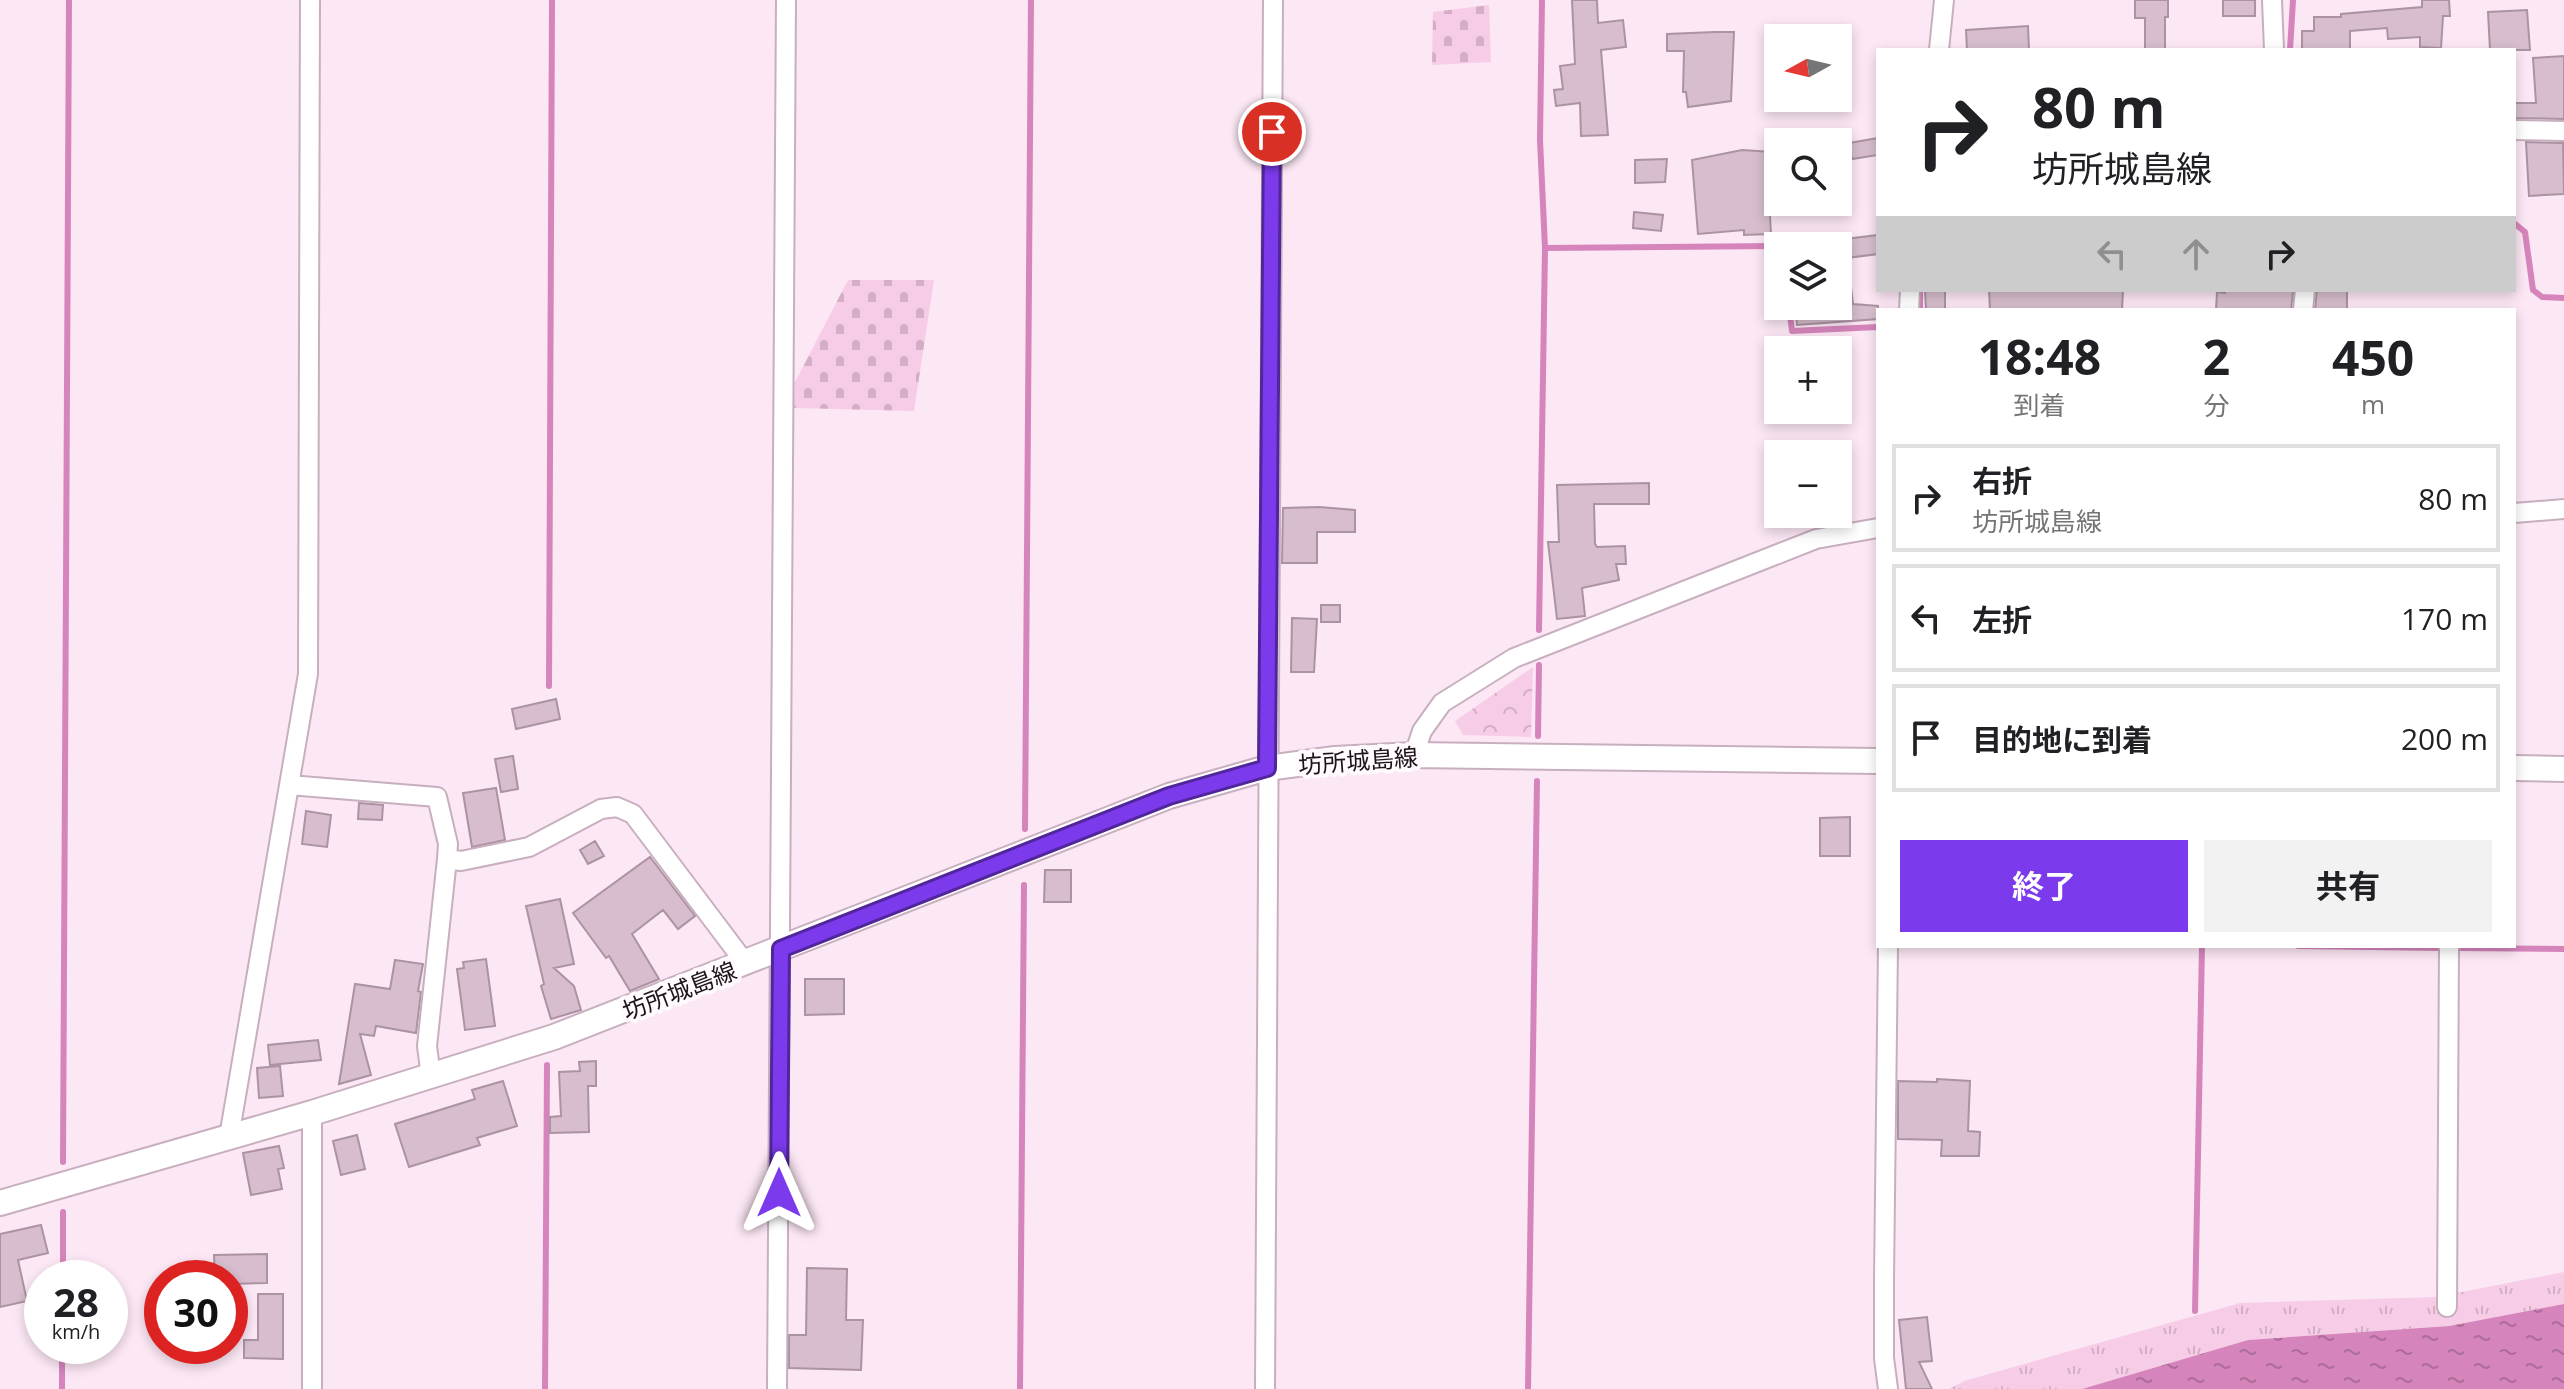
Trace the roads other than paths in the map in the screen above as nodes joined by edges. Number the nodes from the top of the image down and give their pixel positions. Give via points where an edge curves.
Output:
1 (310, 0) edge
2 (786, 0) edge
3 (1273, 0) edge
4 (1944, 0) edge
5 (2272, 0) edge
6 (1939, 48) edge
7 (2274, 48) edge
8 (2516, 130) edge
9 (2564, 131) edge
10 (2564, 509) edge
11 (2516, 513) edge
12 (1876, 528) edge
13 (1414, 755) junction
14 (1876, 761) edge
15 (1267, 768) junction
16 (2516, 768) edge
17 (2564, 769) edge
18 (289, 785) junction
19 (447, 859) junction
20 (1888, 948) edge
21 (2449, 948) edge
22 (781, 949) junction
23 (746, 964) junction
24 (431, 1077) junction
25 (312, 1113) junction
26 (229, 1137) junction
27 (0, 1203) edge
28 (2447, 1307) dead end
29 (312, 1389) edge
30 (777, 1389) edge
31 (1265, 1389) edge
32 (1888, 1389) edge

1 - 18 street via 308,674
2 - 22 street
3 - 15 street
4 - 6 street
5 - 7 street
8 - 9 street
10 - 11 street
12 - 13 street via 1816,539 1514,658 1442,703 1422,731
13 - 14 main road, 坊所城島線
13 - 15 main road, 坊所城島線
15 - 22 main road, 坊所城島線 via 1169,796
15 - 31 street
16 - 17 main road
18 - 19 street via 437,797
18 - 26 street
19 - 23 street via 461,861 529,847 601,809 617,807 633,814
19 - 24 street via 427,1046
20 - 32 street
21 - 28 street
22 - 23 main road, 坊所城島線
22 - 30 street
23 - 24 main road, 坊所城島線
24 - 25 main road, 坊所城島線
25 - 26 main road, 坊所城島線
25 - 29 street
26 - 27 main road, 坊所城島線

